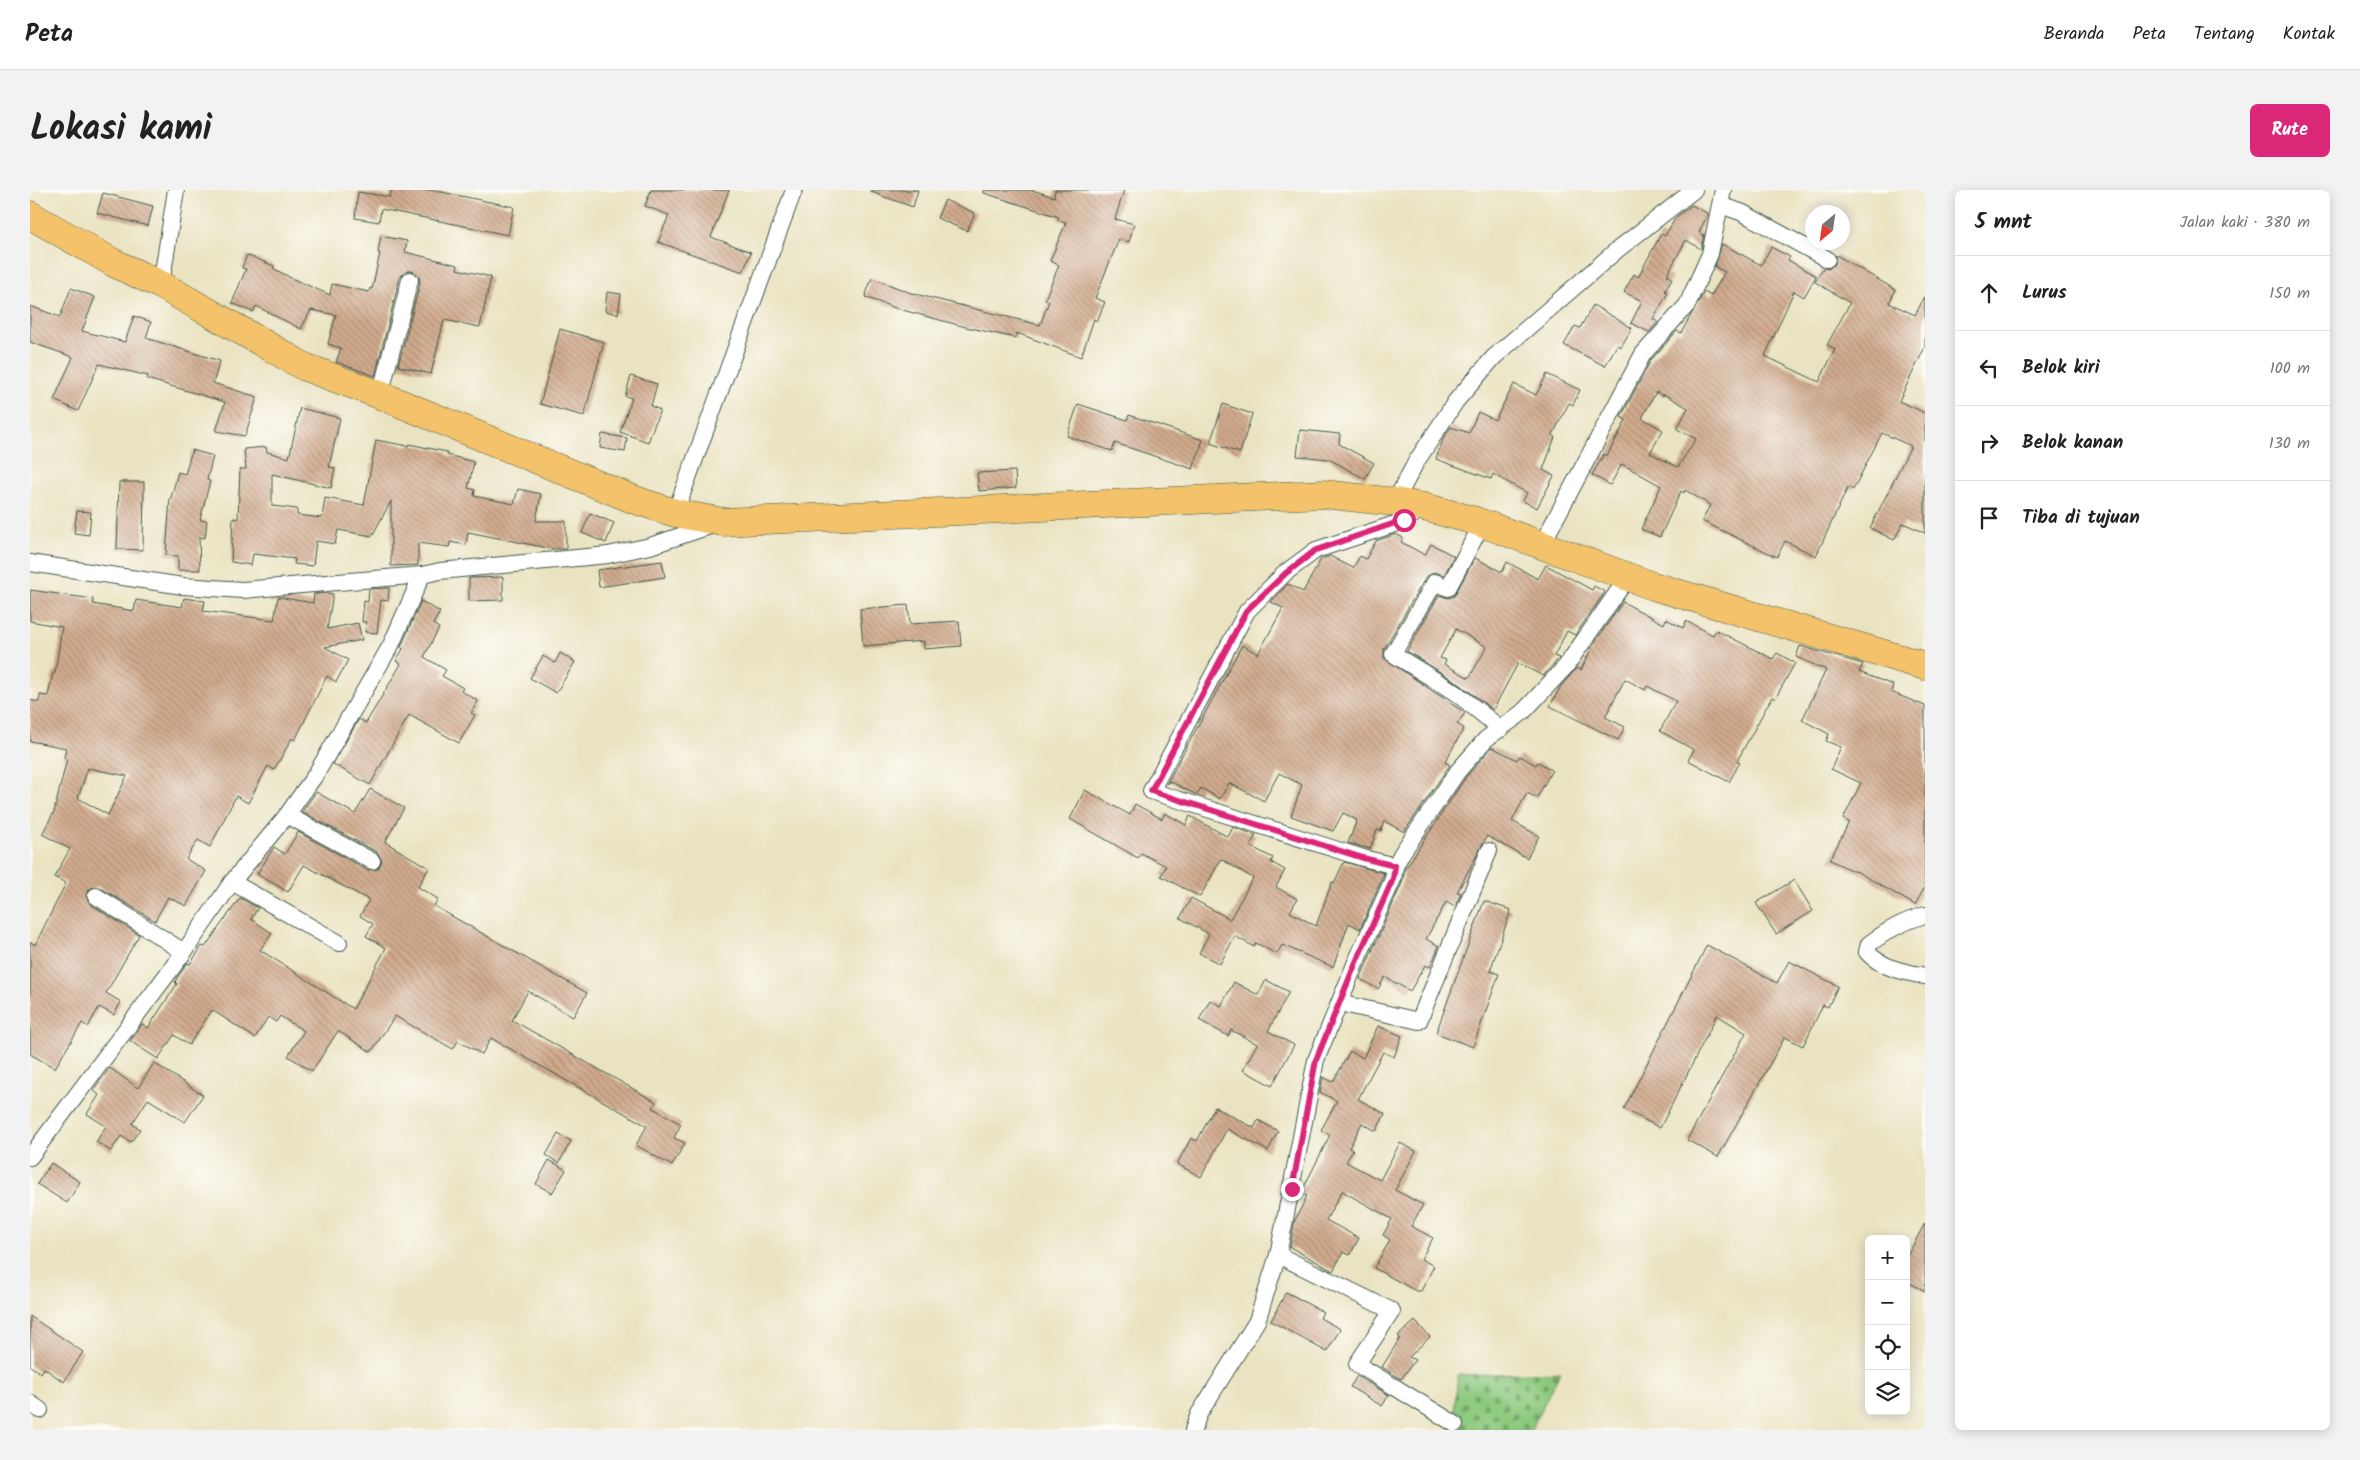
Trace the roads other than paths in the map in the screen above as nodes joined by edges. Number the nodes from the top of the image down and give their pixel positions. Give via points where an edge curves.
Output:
1 (176, 190) edge
2 (794, 190) edge
3 (1694, 190) edge
4 (1722, 198) edge
5 (30, 215) edge
6 (1827, 259) dead end
7 (410, 280) dead end
8 (161, 285) junction
9 (380, 395) junction
10 (1395, 502) junction
11 (1424, 507) junction
12 (675, 513) junction
13 (723, 522) junction
14 (1482, 524) junction
15 (1542, 546) junction
16 (30, 563) edge
17 (422, 575) junction
18 (1628, 577) junction
19 (1925, 666) edge
20 (1501, 729) junction
21 (287, 815) junction
22 (1489, 851) dead end
23 (372, 861) dead end
24 (1395, 866) junction
25 (232, 882) junction
26 (96, 896) dead end
27 (1925, 915) edge
28 (339, 943) dead end
29 (178, 948) junction
30 (1925, 976) edge
31 (1339, 1004) junction
32 (30, 1157) edge
33 (1278, 1255) junction
34 (1455, 1424) dead end
35 (1193, 1430) edge

1 - 8 street
2 - 12 street
3 - 10 street via 1617,250 1494,357 1456,401 1416,462
4 - 6 street
4 - 15 street via 1710,254 1687,305 1643,354
5 - 8 highway via 114,263
7 - 9 street
8 - 9 highway via 305,367
9 - 12 highway via 635,500
10 - 11 highway
10 - 13 highway via 1323,494
11 - 14 highway
11 - 24 street via 1404,520 1316,550 1247,610 1151,791
12 - 13 highway
13 - 17 street via 608,556
14 - 15 highway
14 - 20 street via 1448,588 1435,582 1393,654 1456,693
15 - 18 highway
16 - 17 street via 183,586 243,590
17 - 21 street via 373,678 316,774
18 - 19 highway
18 - 20 street via 1566,666 1523,712
20 - 24 street via 1486,738 1458,771
21 - 23 street
21 - 25 street
22 - 31 street via 1419,1021
24 - 31 street via 1393,879
25 - 28 street
25 - 29 street
26 - 29 street
27 - 30 street via 1884,933 1869,944 1867,952 1873,959 1895,969
29 - 32 street
31 - 33 street via 1316,1060
33 - 34 street via 1392,1311 1357,1364
33 - 35 street via 1252,1333 1199,1414

